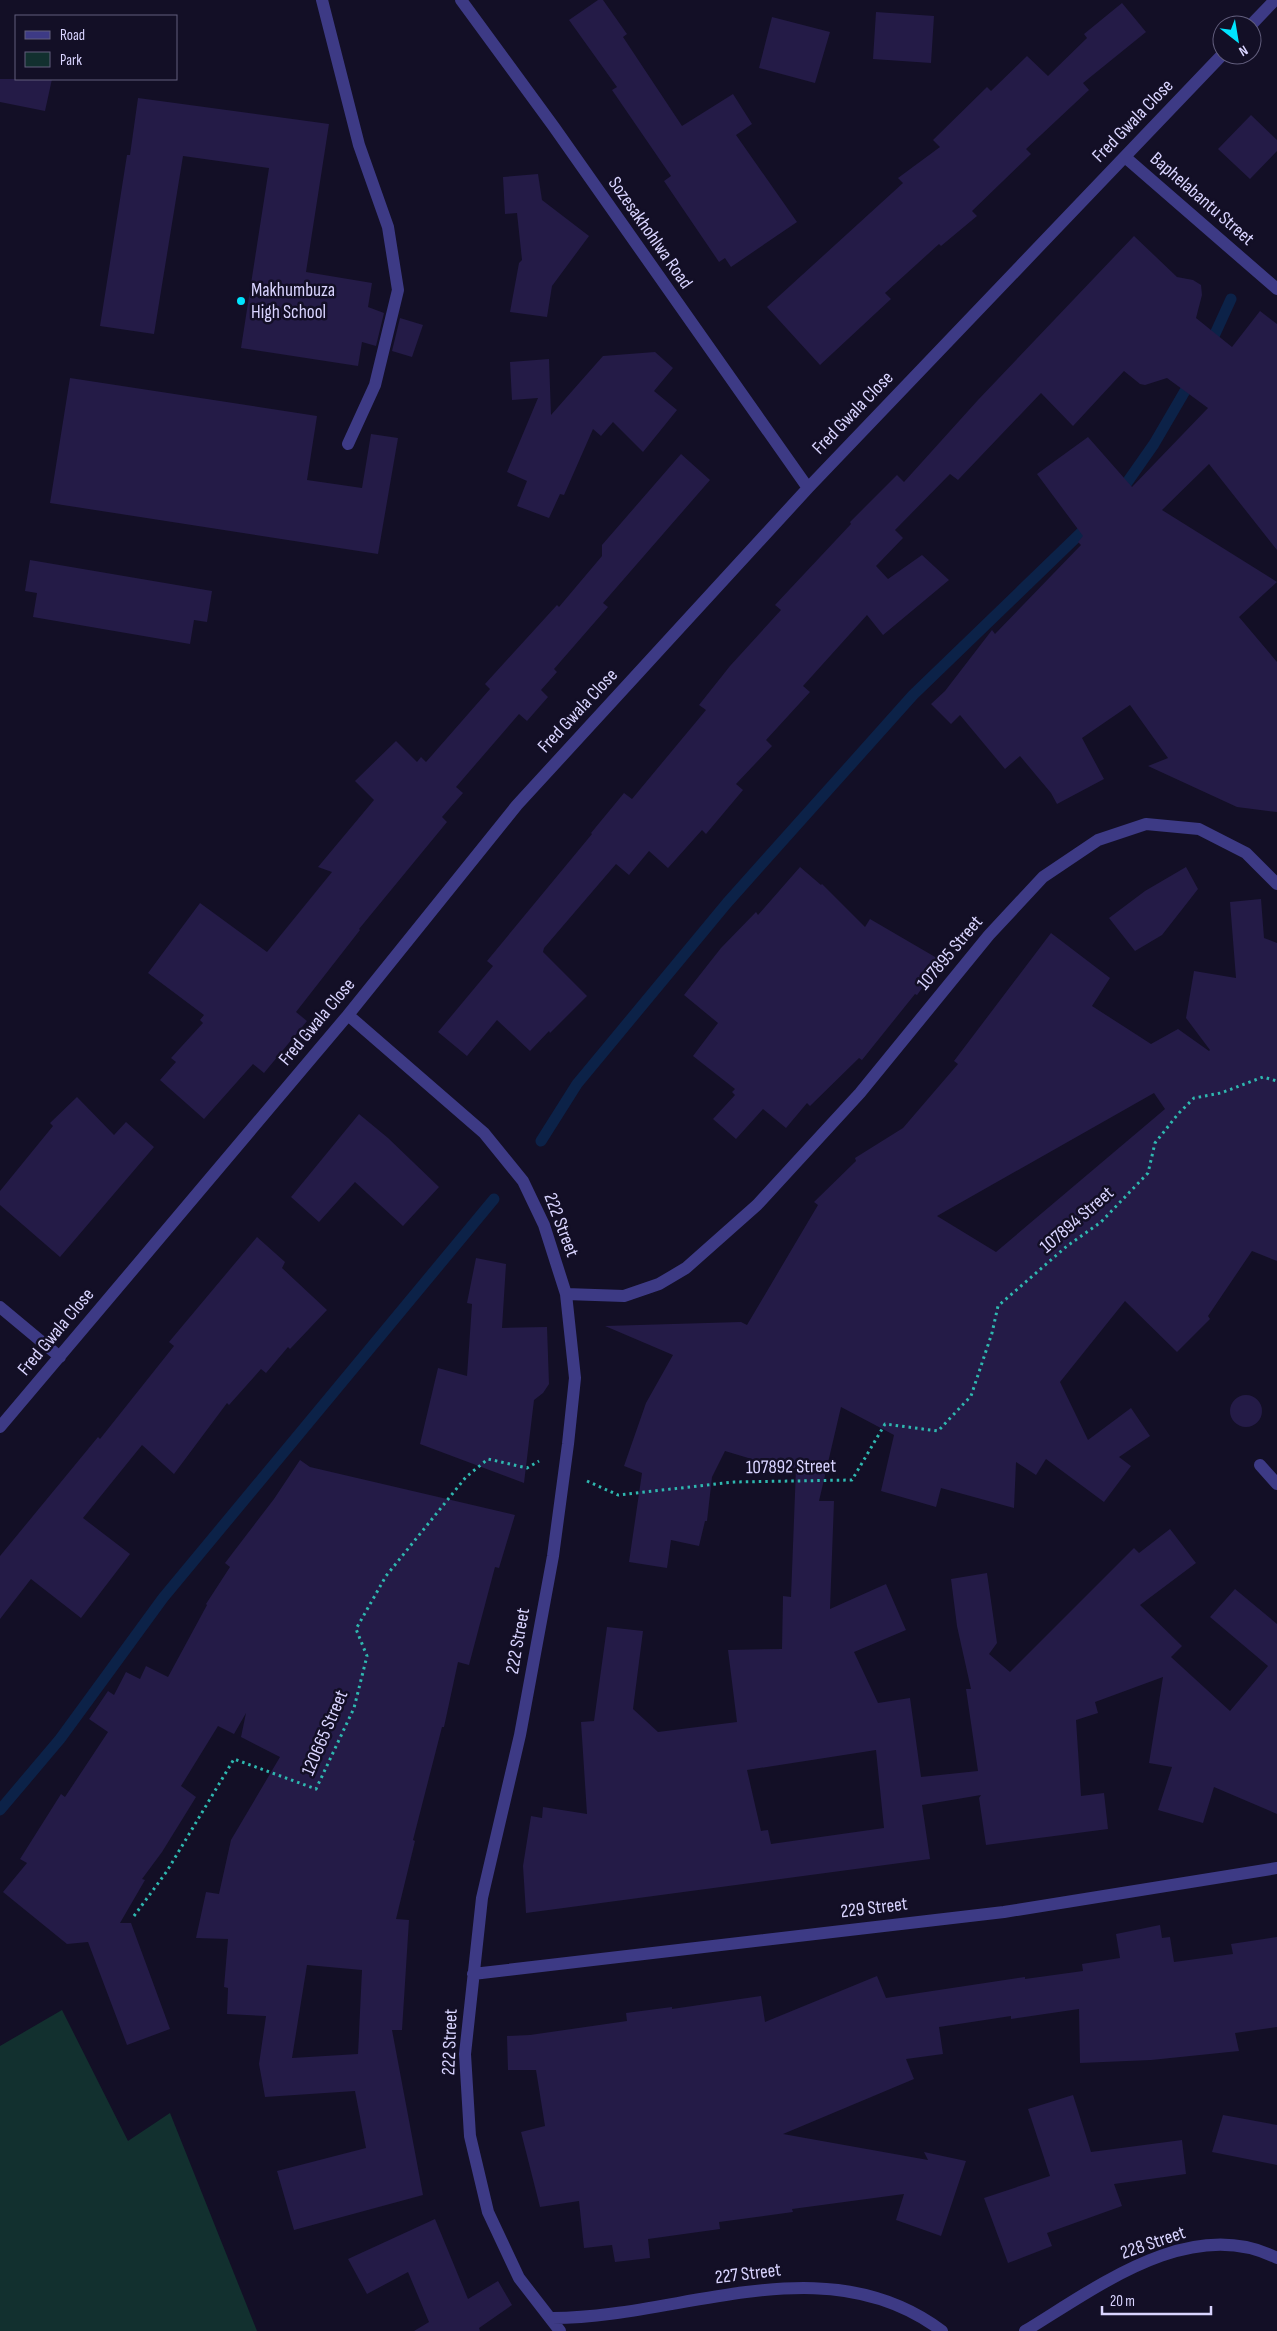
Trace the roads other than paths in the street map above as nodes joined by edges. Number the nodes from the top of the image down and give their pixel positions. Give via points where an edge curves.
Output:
1 (322, 0) edge
2 (461, 0) edge
3 (1275, 0) edge
4 (1260, 15) edge
5 (1212, 65) edge
6 (1124, 157) junction
7 (1277, 289) edge
8 (348, 444) dead end
9 (808, 488) junction
10 (1277, 884) edge
11 (348, 1015) junction
12 (566, 1294) junction
13 (0, 1307) edge
14 (60, 1357) junction
15 (0, 1427) edge
16 (1260, 1465) dead end
17 (1277, 1484) edge
18 (1277, 1868) edge
19 (473, 1974) junction
20 (1277, 2258) edge
21 (550, 2318) junction
22 (560, 2331) edge
23 (942, 2331) edge
24 (1025, 2331) edge

1 - 8 street via 359,145 388,228 398,290 375,385
2 - 9 street, Sozesakhohlwa Road
3 - 4 street
5 - 6 street, Fred Gwala Close
6 - 7 street, Baphelabantu Street
6 - 9 street, Fred Gwala Close
9 - 11 street, Fred Gwala Close via 517,805
10 - 12 street, 107895 Street via 1246,853 1199,829 1146,824 1098,840 1044,877 989,934 860,1093 757,1204 686,1268 659,1284 624,1296
11 - 12 street, 222 Street via 484,1132 523,1181 544,1225
11 - 14 street, Fred Gwala Close
12 - 19 street, 222 Street via 574,1378 553,1556 520,1736 482,1898
13 - 14 street
14 - 15 street, Fred Gwala Close
16 - 17 street
18 - 19 street, 229 Street via 1004,1912
19 - 21 street, 222 Street via 466,2054 470,2136 488,2212 518,2278
20 - 24 street, 228 Street via 1226,2244 1186,2248 1134,2265
21 - 22 street, 222 Street
21 - 23 street, 227 Street via 584,2318 779,2288 835,2289 887,2300

